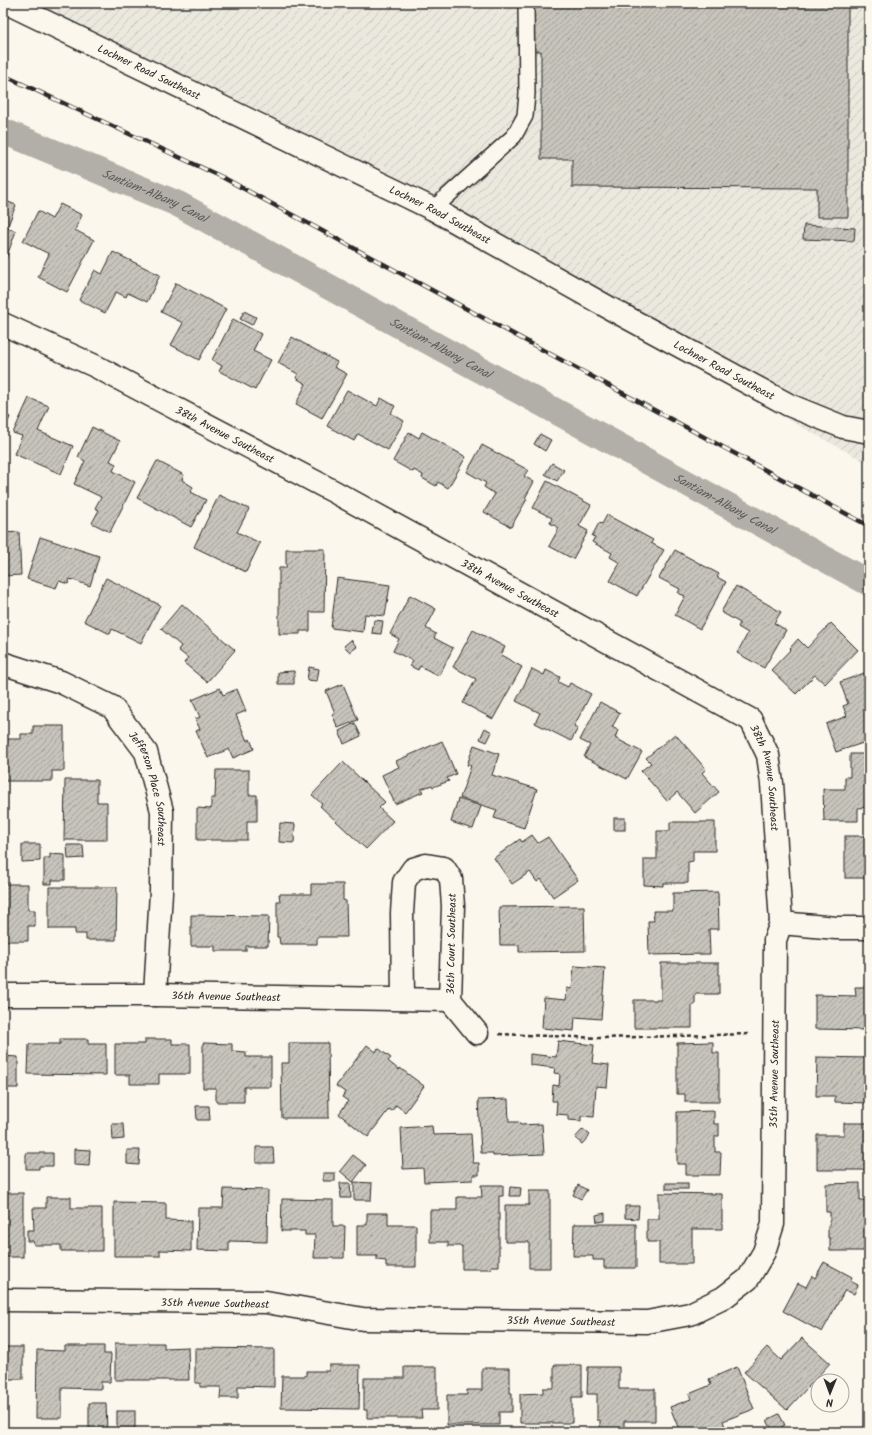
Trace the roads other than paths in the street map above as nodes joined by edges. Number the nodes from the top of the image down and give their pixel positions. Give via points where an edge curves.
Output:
1 (7, 3) edge
2 (526, 3) edge
3 (433, 209) junction
4 (3, 324) edge
5 (869, 432) edge
6 (5, 664) dead end
7 (780, 923) junction
8 (869, 928) edge
9 (155, 994) junction
10 (3, 995) edge
11 (403, 998) junction
12 (450, 1000) junction
13 (477, 1033) road end
14 (3, 1300) edge

1 - 3 street, Lochner Road Southeast
2 - 3 lane via 525,116 514,136
3 - 5 street, Lochner Road Southeast via 789,405 843,427
4 - 7 street, 38th Avenue Southeast via 95,366 331,490 751,720 768,755 772,783
6 - 9 street, Jefferson Place Southeast via 61,682 112,707 146,752 162,811 161,892
7 - 8 street
7 - 14 street, 35th Avenue Southeast via 775,940 773,1224 764,1252 748,1279 723,1298 690,1314 647,1322 363,1319 266,1302
9 - 10 street, 36th Avenue Southeast
9 - 11 street, 36th Avenue Southeast
11 - 12 street, 36th Avenue Southeast
11 - 12 street, 36th Court Southeast via 404,882 413,869 426,865 444,868 451,879
12 - 13 street, 36th Court Southeast

